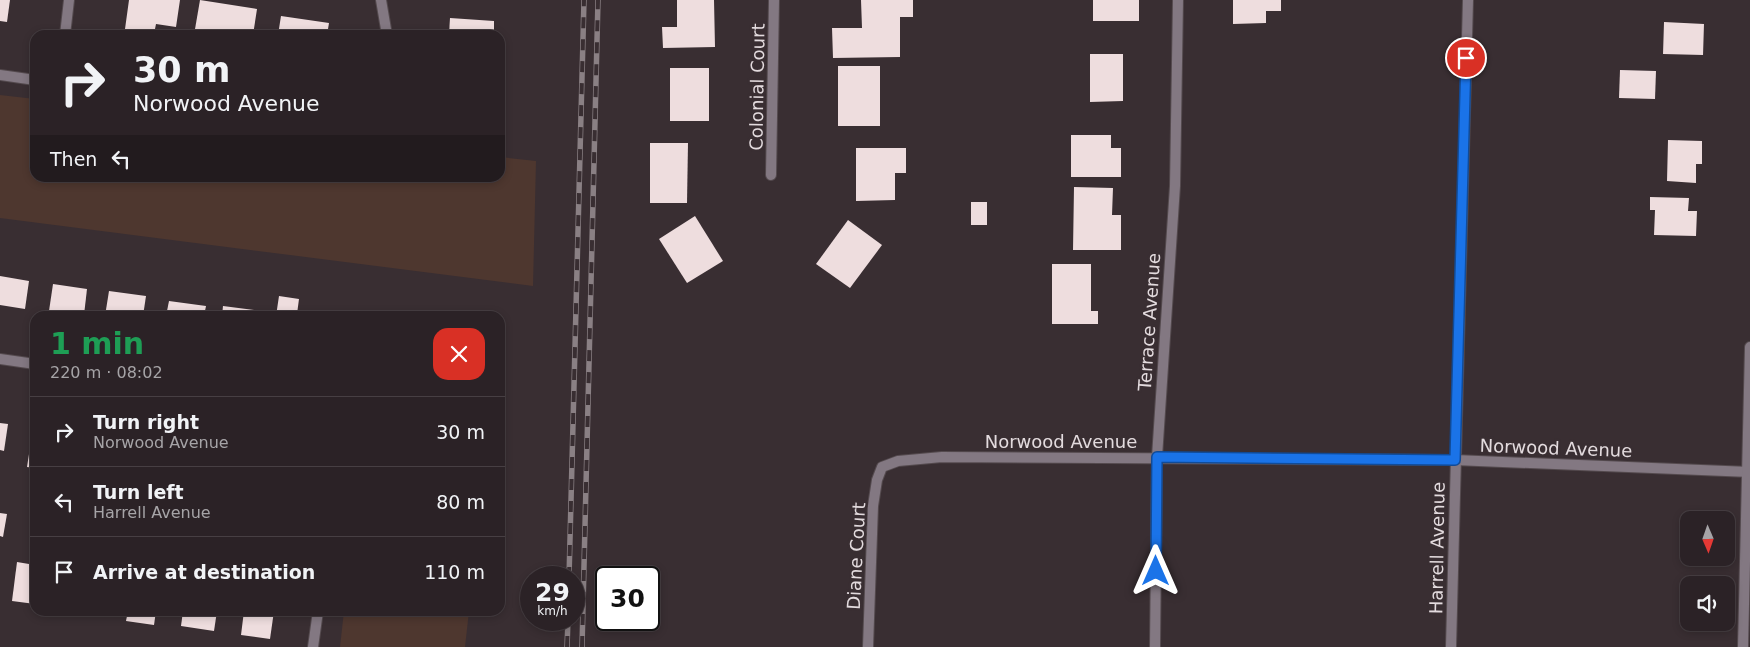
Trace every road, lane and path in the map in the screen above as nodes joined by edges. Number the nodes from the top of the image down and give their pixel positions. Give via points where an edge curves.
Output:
1 (69, 0) edge
2 (381, 0) edge
3 (774, 0) edge
4 (1178, 0) edge
5 (1468, 0) edge
6 (66, 30) edge
7 (386, 30) edge
8 (0, 74) edge
9 (30, 79) edge
10 (772, 175) dead end
11 (1750, 347) edge
12 (0, 359) edge
13 (30, 363) edge
14 (1157, 457) junction
15 (1455, 460) junction
16 (882, 467) joint
17 (1749, 472) edge
18 (317, 616) edge
19 (313, 647) edge
20 (868, 647) edge
21 (1155, 647) edge
22 (1451, 647) edge
23 (1742, 647) edge

1 - 6 street
2 - 7 street
3 - 10 street, Colonial Court
4 - 14 street, Terrace Avenue via 1174,186
5 - 15 street, Harrell Avenue
8 - 9 street
11 - 17 street
12 - 13 street
14 - 15 street, Norwood Avenue
14 - 16 street, Norwood Avenue via 942,457 898,461
14 - 21 street, Terrace Avenue
15 - 17 street, Norwood Avenue
15 - 22 street, Harrell Avenue
16 - 20 street, Diane Court via 873,506
17 - 23 street
18 - 19 street

